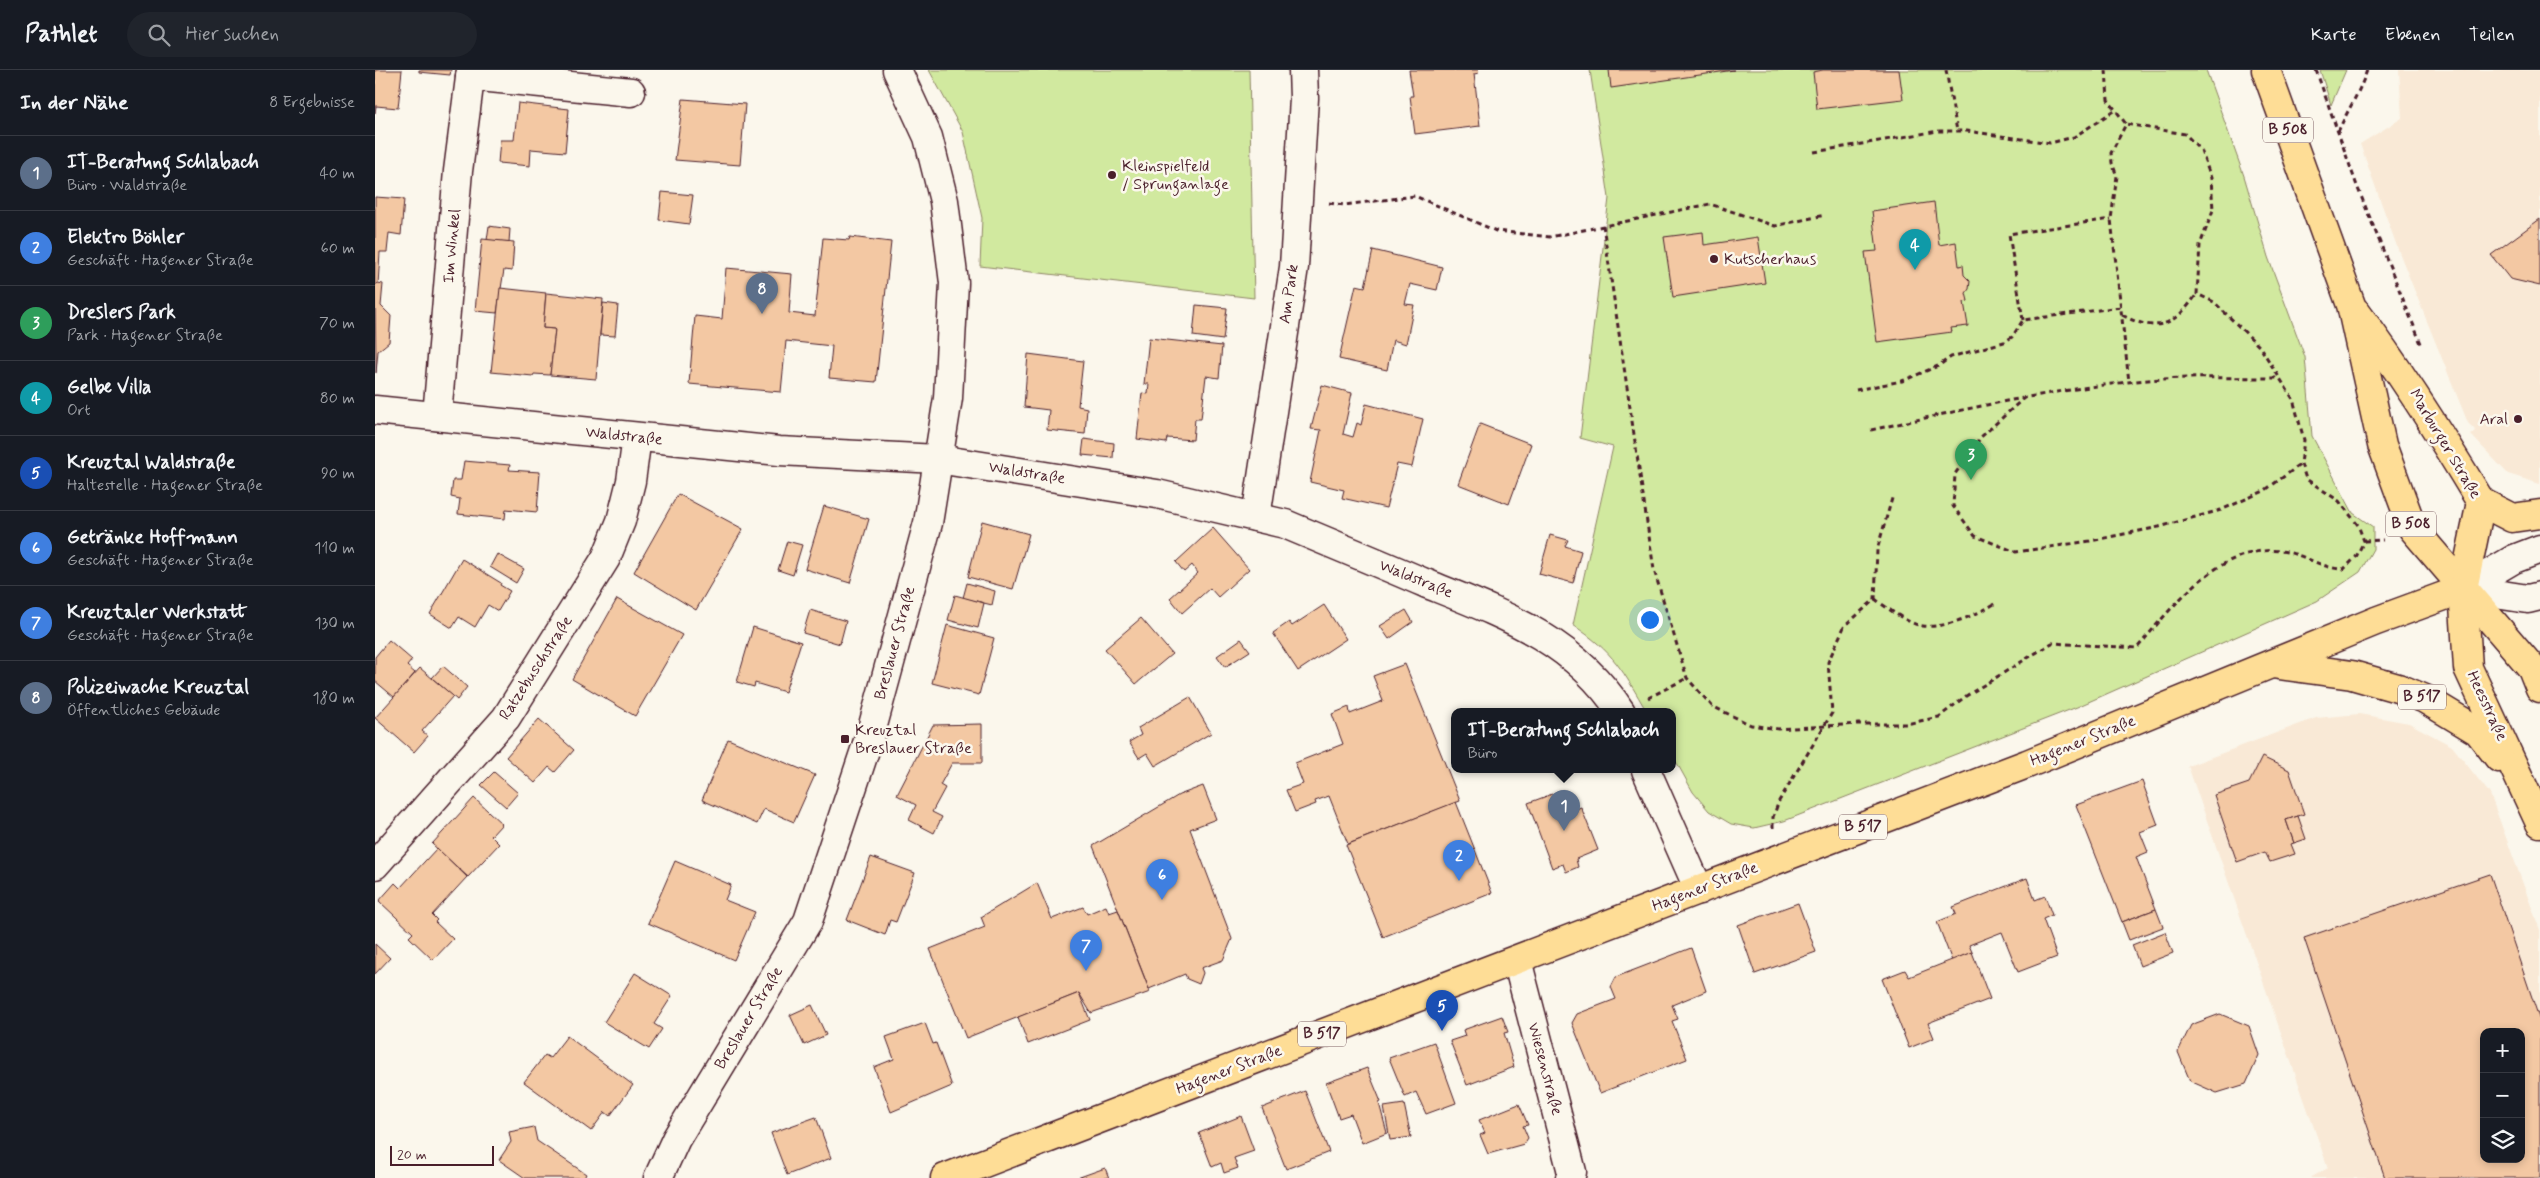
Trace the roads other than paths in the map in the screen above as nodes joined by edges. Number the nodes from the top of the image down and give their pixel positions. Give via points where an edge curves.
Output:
1 (897, 70) edge
2 (1303, 70) edge
3 (2266, 70) edge
4 (471, 73) edge
5 (631, 92) dead end
6 (2351, 306) junction
7 (375, 410) edge
8 (437, 416) junction
9 (637, 437) junction
10 (938, 459) junction
11 (2481, 502) junction
12 (2540, 514) edge
13 (1256, 517) junction
14 (2540, 549) edge
15 (2463, 589) junction
16 (2540, 596) edge
17 (2272, 664) junction
18 (2540, 688) edge
19 (1618, 708) edge
20 (1647, 773) edge
21 (2536, 812) edge
22 (375, 865) edge
23 (1699, 890) junction
24 (1517, 960) junction
25 (658, 1178) edge
26 (945, 1178) edge
27 (1570, 1178) edge

1 - 10 street, Breslauer Straße via 928,137 944,201 954,283 948,398
2 - 13 street, Am Park via 1294,267
3 - 6 main road, Marburger Straße / B 508
4 - 5 street, Im Winkel
4 - 8 street, Im Winkel
6 - 11 main road, Marburger Straße via 2401,373
6 - 15 main road, Marburger Straße / B 508 via 2382,445 2413,529
7 - 8 street, Waldstraße
8 - 9 street, Waldstraße
9 - 10 street, Waldstraße via 779,452
9 - 22 street, Ratzebuschstraße via 623,513 606,558 506,718
10 - 13 street, Waldstraße via 1157,494
10 - 25 street, Breslauer Straße via 928,523 875,719 808,921 676,1139
11 - 12 main road via 2512,518
11 - 15 main road, Marburger Straße
13 - 19 street, Waldstraße via 1285,524 1521,624 1573,657 1603,686
14 - 15 street, Hagener Straße via 2514,559
15 - 16 street, Hagener Straße via 2528,599
15 - 17 main road, Hagener Straße / B 517
15 - 18 main road via 2532,668
15 - 21 main road, Heesstraße / B 517 via 2468,668
17 - 21 main road, B 517 via 2352,675 2425,699 2478,731
17 - 23 main road, Hagener Straße / B 517 via 2027,764
20 - 23 street
23 - 24 main road, Hagener Straße / B 517
24 - 26 main road, Hagener Straße / B 517
24 - 27 street, Wiesenstraße via 1572,1172

